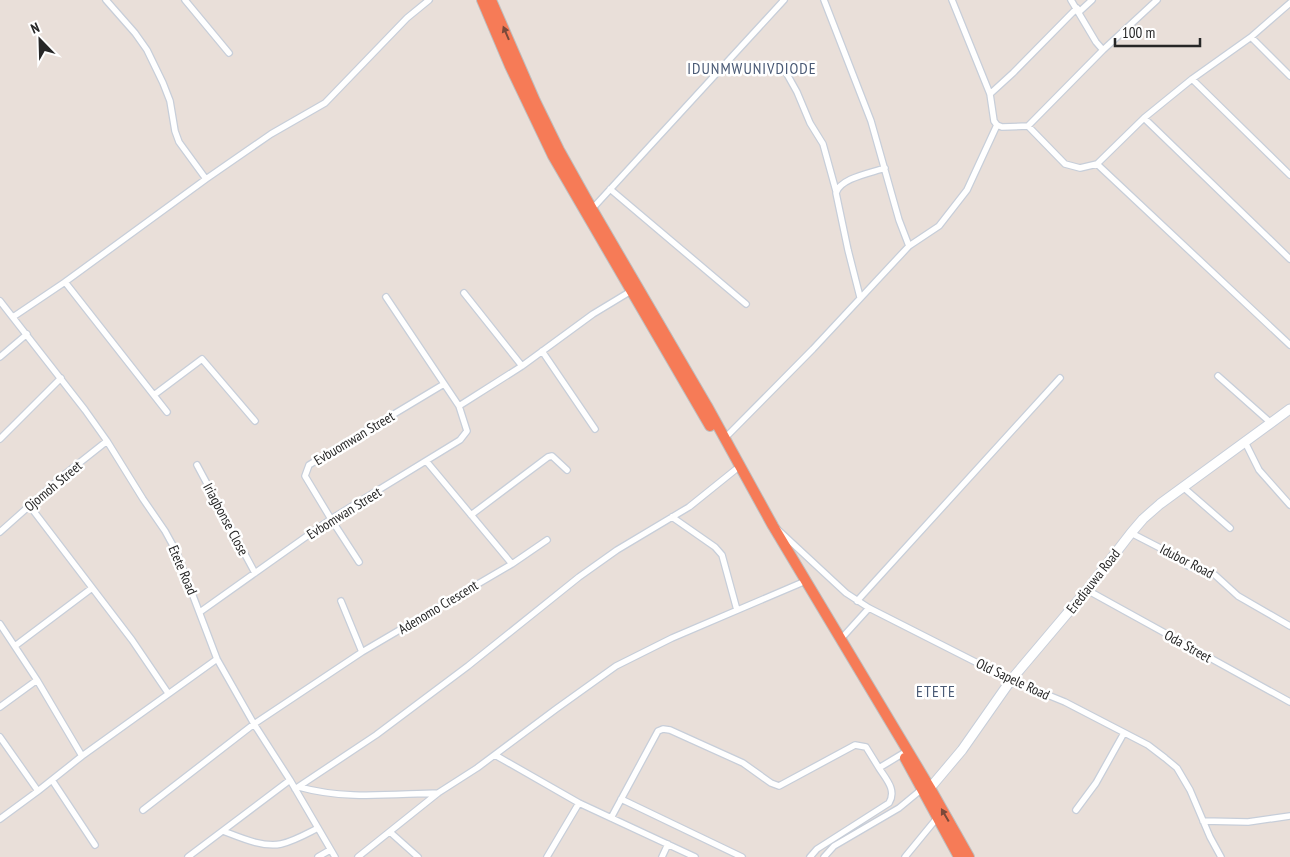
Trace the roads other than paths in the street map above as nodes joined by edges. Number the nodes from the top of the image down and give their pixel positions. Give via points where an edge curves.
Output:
1 (106, 0) edge
2 (185, 0) edge
3 (429, 0) edge
4 (482, 0) edge
5 (491, 0) edge
6 (784, 0) edge
7 (824, 0) edge
8 (952, 0) edge
9 (1072, 0) edge
10 (1092, 0) edge
11 (1157, 0) edge
12 (1290, 3) edge
13 (1078, 10) junction
14 (1250, 37) junction
15 (1103, 50) junction
16 (229, 53) dead end
17 (514, 64) junction
18 (783, 66) dead end
19 (1290, 76) edge
20 (1192, 79) junction
21 (990, 94) junction
22 (1144, 118) junction
23 (997, 125) junction
24 (1028, 126) junction
25 (1097, 164) junction
26 (884, 168) junction
27 (1290, 175) edge
28 (206, 179) junction
29 (610, 189) junction
30 (836, 193) junction
31 (592, 209) junction
32 (910, 246) junction
33 (1290, 259) edge
34 (65, 282) junction
35 (631, 291) junction
36 (464, 293) dead end
37 (386, 296) dead end
38 (860, 297) junction
39 (0, 301) edge
40 (746, 304) dead end
41 (13, 317) junction
42 (28, 334) junction
43 (1290, 345) edge
44 (542, 351) junction
45 (0, 357) edge
46 (522, 366) junction
47 (1218, 376) dead end
48 (61, 378) junction
49 (1060, 378) dead end
50 (444, 384) junction
51 (154, 395) junction
52 (459, 406) junction
53 (1290, 409) edge
54 (166, 412) dead end
55 (255, 422) dead end
56 (1271, 423) junction
57 (595, 429) dead end
58 (0, 439) edge
59 (724, 439) junction
60 (107, 441) junction
61 (1244, 442) junction
62 (427, 462) junction
63 (197, 465) dead end
64 (567, 470) dead end
65 (735, 470) junction
66 (1183, 487) junction
67 (29, 505) junction
68 (1290, 505) edge
69 (471, 515) junction
70 (672, 517) junction
71 (331, 520) junction
72 (773, 526) junction
73 (1230, 528) dead end
74 (0, 532) edge
75 (1131, 533) junction
76 (548, 540) dead end
77 (359, 562) dead end
78 (512, 564) junction
79 (255, 573) junction
80 (801, 582) junction
81 (92, 588) junction
82 (1087, 590) junction
83 (341, 601) dead end
84 (858, 601) junction
85 (869, 608) junction
86 (737, 610) junction
87 (200, 612) junction
88 (0, 625) edge
89 (1290, 626) edge
90 (840, 640) junction
91 (15, 646) junction
92 (362, 652) junction
93 (218, 659) junction
94 (37, 680) junction
95 (1011, 680) junction
96 (168, 693) junction
97 (1290, 702) edge
98 (0, 707) edge
99 (254, 724) junction
100 (1124, 733) junction
101 (0, 737) edge
102 (902, 754) junction
103 (495, 755) junction
104 (82, 756) junction
105 (879, 768) junction
106 (52, 780) junction
107 (290, 780) junction
108 (297, 788) junction
109 (926, 789) junction
110 (38, 791) junction
111 (438, 794) junction
112 (621, 799) junction
113 (579, 803) junction
114 (143, 810) dead end
115 (1076, 810) dead end
116 (1290, 816) edge
117 (611, 818) junction
118 (937, 818) junction
119 (0, 819) edge
120 (1203, 821) junction
121 (318, 828) junction
122 (223, 831) junction
123 (390, 832) junction
124 (668, 844) junction
125 (95, 845) dead end
126 (330, 850) junction
127 (692, 856) edge
128 (188, 857) edge
129 (318, 857) edge
130 (335, 857) edge
131 (358, 857) edge
132 (418, 857) edge
133 (547, 857) edge
134 (662, 857) edge
135 (742, 857) edge
136 (810, 857) edge
137 (824, 857) edge
138 (905, 857) edge
139 (959, 857) edge
140 (970, 857) edge
141 (1221, 857) edge

1 - 28 street via 147,50 170,101 179,142
2 - 16 street
3 - 28 street via 407,18 325,103 271,134
4 - 17 highway
17 -> 5 highway
6 - 29 street
7 - 26 street via 871,121
8 - 21 street
9 - 13 street
10 - 13 street
11 - 15 street
12 - 14 street
13 - 15 street
13 - 21 street
14 - 19 street
14 - 20 street
15 - 24 street
17 - 31 highway
17 - 35 highway via 553,156
18 - 30 street via 823,144
20 - 22 street
20 - 27 street
21 - 23 street
22 - 25 street
22 - 33 street
23 - 24 street
23 - 32 street via 966,190 939,226
24 - 25 street via 1065,164 1080,168
25 - 43 street
26 - 30 street via 844,182
26 - 32 street
28 - 34 street
29 - 31 street
29 - 40 street
30 - 38 street
31 - 59 highway
32 - 38 street
34 - 41 street
34 - 51 street
35 - 44 street
35 - 65 highway
36 - 46 street
37 - 50 street, Evbomwan Street
38 - 59 street
39 - 41 street, Etete Road
41 - 42 street, Etete Road
42 - 45 street
42 - 48 street, Etete Road
44 - 46 street
44 - 57 street
46 - 52 street
47 - 56 street
48 - 58 street
48 - 60 street, Etete Road
49 - 84 street
50 - 52 street, Evbomwan Street
50 - 71 street, Evbuomwan Street via 309,465 305,476
51 - 54 street
51 - 55 street via 202,359
52 - 62 street, Evbomwan Street via 467,431 460,440
53 - 56 street, Erediauwa Road
56 - 61 street, Erediauwa Road
59 - 72 highway
60 - 67 street, Ojomoh Street
60 - 87 street, Etete Road via 176,550
61 - 66 street, Erediauwa Road
61 - 68 street via 1259,470
62 - 69 street
62 - 71 street, Evbomwan Street
63 - 79 street, Iriagbonse Close
64 - 69 street via 555,457 548,457
65 - 70 street
65 - 80 highway
66 - 73 street
66 - 75 street, Erediauwa Road via 1143,519
67 - 74 street, Ojomoh Street
67 - 81 street
69 - 78 street
70 - 86 street via 722,555
70 - 108 street via 579,577 461,672
71 - 77 street, Evbuomwan Street
71 - 79 street, Evbomwan Street
72 - 84 street, Old Sapele Road
72 - 90 highway
75 - 82 street, Erediauwa Road
75 - 89 street, Idubor Road via 1188,566 1215,575 1238,596
76 - 78 street, Adenomo Crescent
78 - 92 street, Adenomo Crescent
79 - 87 street, Evbomwan Street
80 - 86 street
80 - 102 highway
81 - 91 street
81 - 96 street
82 - 95 street, Erediauwa Road
82 - 97 street, Oda Street
83 - 92 street
84 - 85 street, Old Sapele Road
85 - 90 street
85 - 95 street, Old Sapele Road
86 - 103 street via 616,666
87 - 93 street, Etete Road
88 - 91 street
90 - 109 highway
91 - 94 street
92 - 99 street, Adenomo Crescent
93 - 96 street
93 - 99 street, Etete Road
94 - 98 street
94 - 104 street
95 - 100 street, Old Sapele Road via 1065,702
95 - 109 street, Erediauwa Road via 962,750
96 - 104 street
99 - 107 street, Etete Road
99 - 114 street, Adenomo Crescent
100 - 115 street via 1096,784
100 - 120 street, Old Sapele Road via 1148,745 1177,768
101 - 110 street
102 - 105 street
102 - 109 highway
103 - 111 street
103 - 113 street
104 - 106 street
105 - 112 street via 866,747 855,745 779,786 743,763 663,729 658,732
105 - 136 street via 892,790 889,803 822,845
106 - 110 street
106 - 125 street
107 - 108 street, Etete Road
107 - 122 street
108 - 111 street via 356,796
108 - 121 street, Etete Road
109 - 118 highway
109 - 137 street via 834,846
140 -> 109 highway
110 - 119 street
111 - 123 street
112 - 117 street
112 - 135 street
113 - 117 street
113 - 133 street
116 - 120 street via 1248,822
117 - 124 street
118 - 138 street
118 - 139 highway
120 - 141 street, Old Sapele Road
121 - 122 street via 279,844 249,841
121 - 126 street, Etete Road
122 - 128 street
123 - 131 street
123 - 132 street
124 - 127 street
124 - 134 street
126 - 129 street
126 - 130 street, Etete Road

